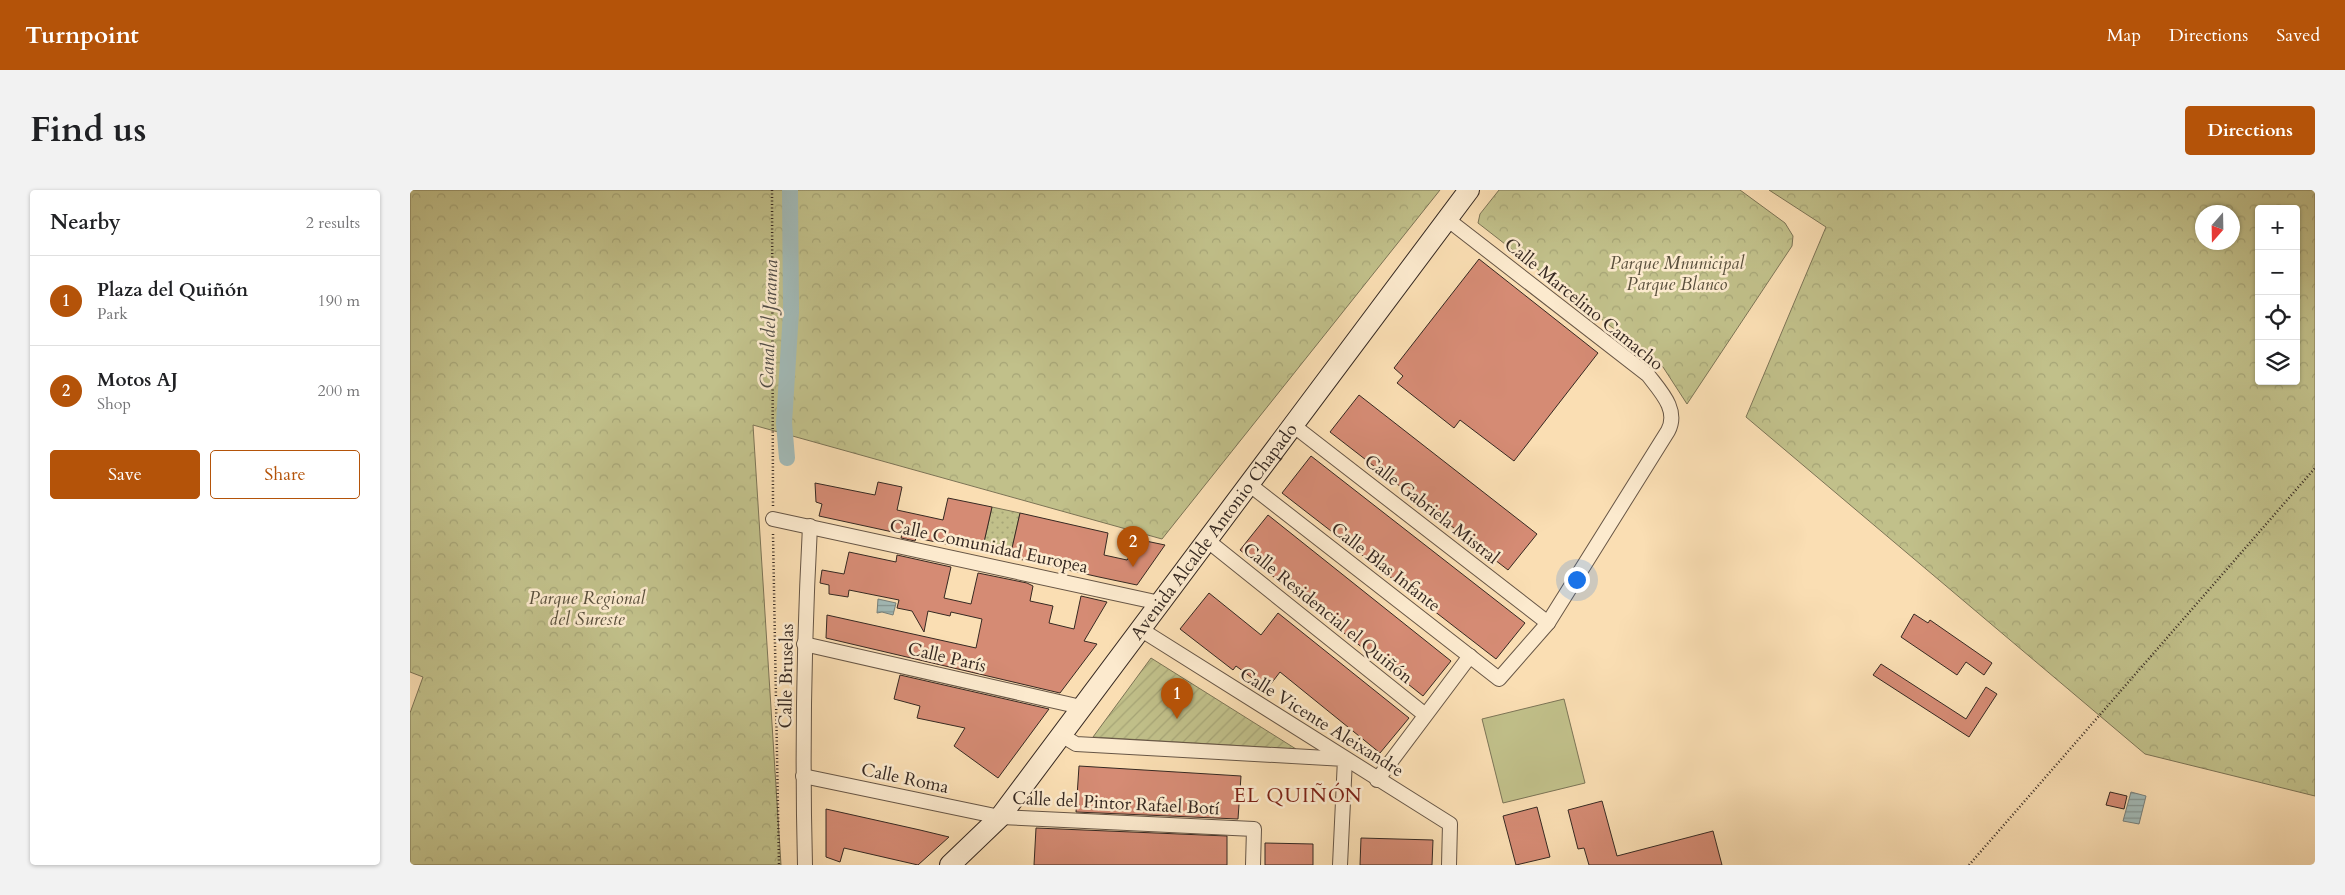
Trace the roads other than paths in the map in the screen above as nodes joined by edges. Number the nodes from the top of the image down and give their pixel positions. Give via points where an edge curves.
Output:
1 (1469, 190) edge
2 (1447, 219) junction
3 (1294, 426) junction
4 (1250, 485) junction
5 (773, 519) dead end
6 (810, 526) junction
7 (1208, 540) junction
8 (1160, 603) junction
9 (1548, 622) junction
10 (1140, 628) junction
11 (804, 644) junction
12 (1470, 656) junction
13 (1499, 679) joint
14 (1081, 707) junction
15 (1424, 714) junction
16 (1061, 735) junction
17 (1345, 760) junction
18 (803, 776) junction
19 (1377, 780) junction
20 (1000, 817) junction
21 (805, 865) edge
22 (950, 865) edge
23 (1253, 865) edge
24 (1340, 865) edge
25 (1449, 865) edge

1 - 2 main road, Avenida Alcalde Antonio Chapado
2 - 3 main road, Avenida Alcalde Antonio Chapado
2 - 9 street, Calle Marcelino Camacho via 1648,375 1671,410 1673,421 1668,431
3 - 4 main road, Avenida Alcalde Antonio Chapado
3 - 9 street, Calle Gabriela Mistral
4 - 7 main road, Avenida Alcalde Antonio Chapado
4 - 12 street, Calle Blas Infante
5 - 6 street
6 - 8 street, Calle Comunidad Europea
6 - 11 street, Calle Bruselas
7 - 8 main road, Avenida Alcalde Antonio Chapado
7 - 15 street, Calle Residencial el Quiñón
8 - 10 main road, Avenida Alcalde Antonio Chapado
9 - 13 street, Calle Marcelino Camacho
10 - 14 main road, Avenida Alcalde Antonio Chapado
10 - 17 street, Calle Vicente Aleixandre
11 - 14 street, Calle París
11 - 18 street, Calle Bruselas
12 - 13 street, Calle Blas Infante
12 - 15 street
14 - 16 main road, Avenida Alcalde Antonio Chapado
15 - 19 street
16 - 17 street via 1076,744
16 - 20 main road, Avenida Alcalde Antonio Chapado
17 - 19 street, Calle Vicente Aleixandre
17 - 24 street
18 - 20 street, Calle Roma
18 - 21 street, Calle Bruselas
19 - 25 street, Calle Vicente Aleixandre via 1450,824
20 - 22 main road, Avenida Alcalde Antonio Chapado
20 - 23 street, Calle del Pintor Rafael Botí via 1254,829

